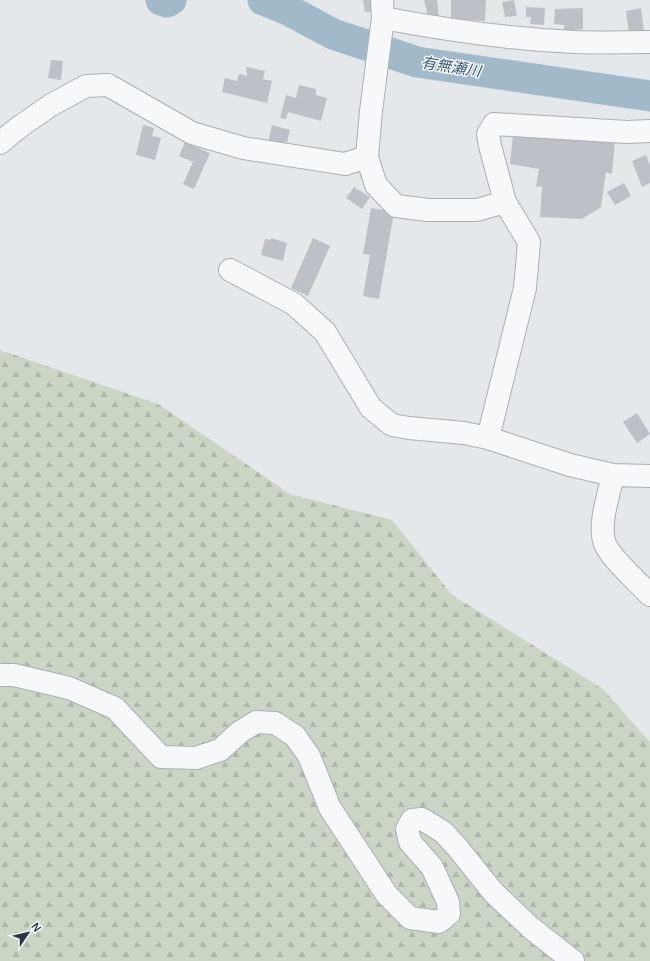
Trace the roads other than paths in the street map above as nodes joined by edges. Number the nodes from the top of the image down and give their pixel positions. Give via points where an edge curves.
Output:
1 (383, 9) edge
2 (650, 42) edge
3 (650, 131) edge
4 (0, 143) edge
5 (367, 157) junction
6 (506, 202) junction
7 (230, 270) dead end
8 (488, 438) junction
9 (613, 475) junction
10 (650, 476) edge
11 (650, 594) edge
12 (0, 675) edge
13 (572, 961) edge

1 - 2 street via 437,28 574,42
1 - 5 street
3 - 6 street via 627,132 494,124 488,134
4 - 5 street via 50,105 86,86 108,85 192,133 243,148 344,164
5 - 6 street via 376,185 396,206 428,210 477,210
6 - 8 street via 529,242 525,288
7 - 8 street via 294,304 325,332 371,408 392,425
8 - 9 street via 570,465
9 - 10 street
9 - 11 street via 603,523 604,542 616,561
12 - 13 street via 14,675 69,688 115,708 161,757 196,758 220,750 256,722 275,723 295,736 309,756 330,808 387,895 410,918 439,922 449,914 448,902 432,867 410,842 407,829 412,820 422,818 443,832 493,892 531,928

